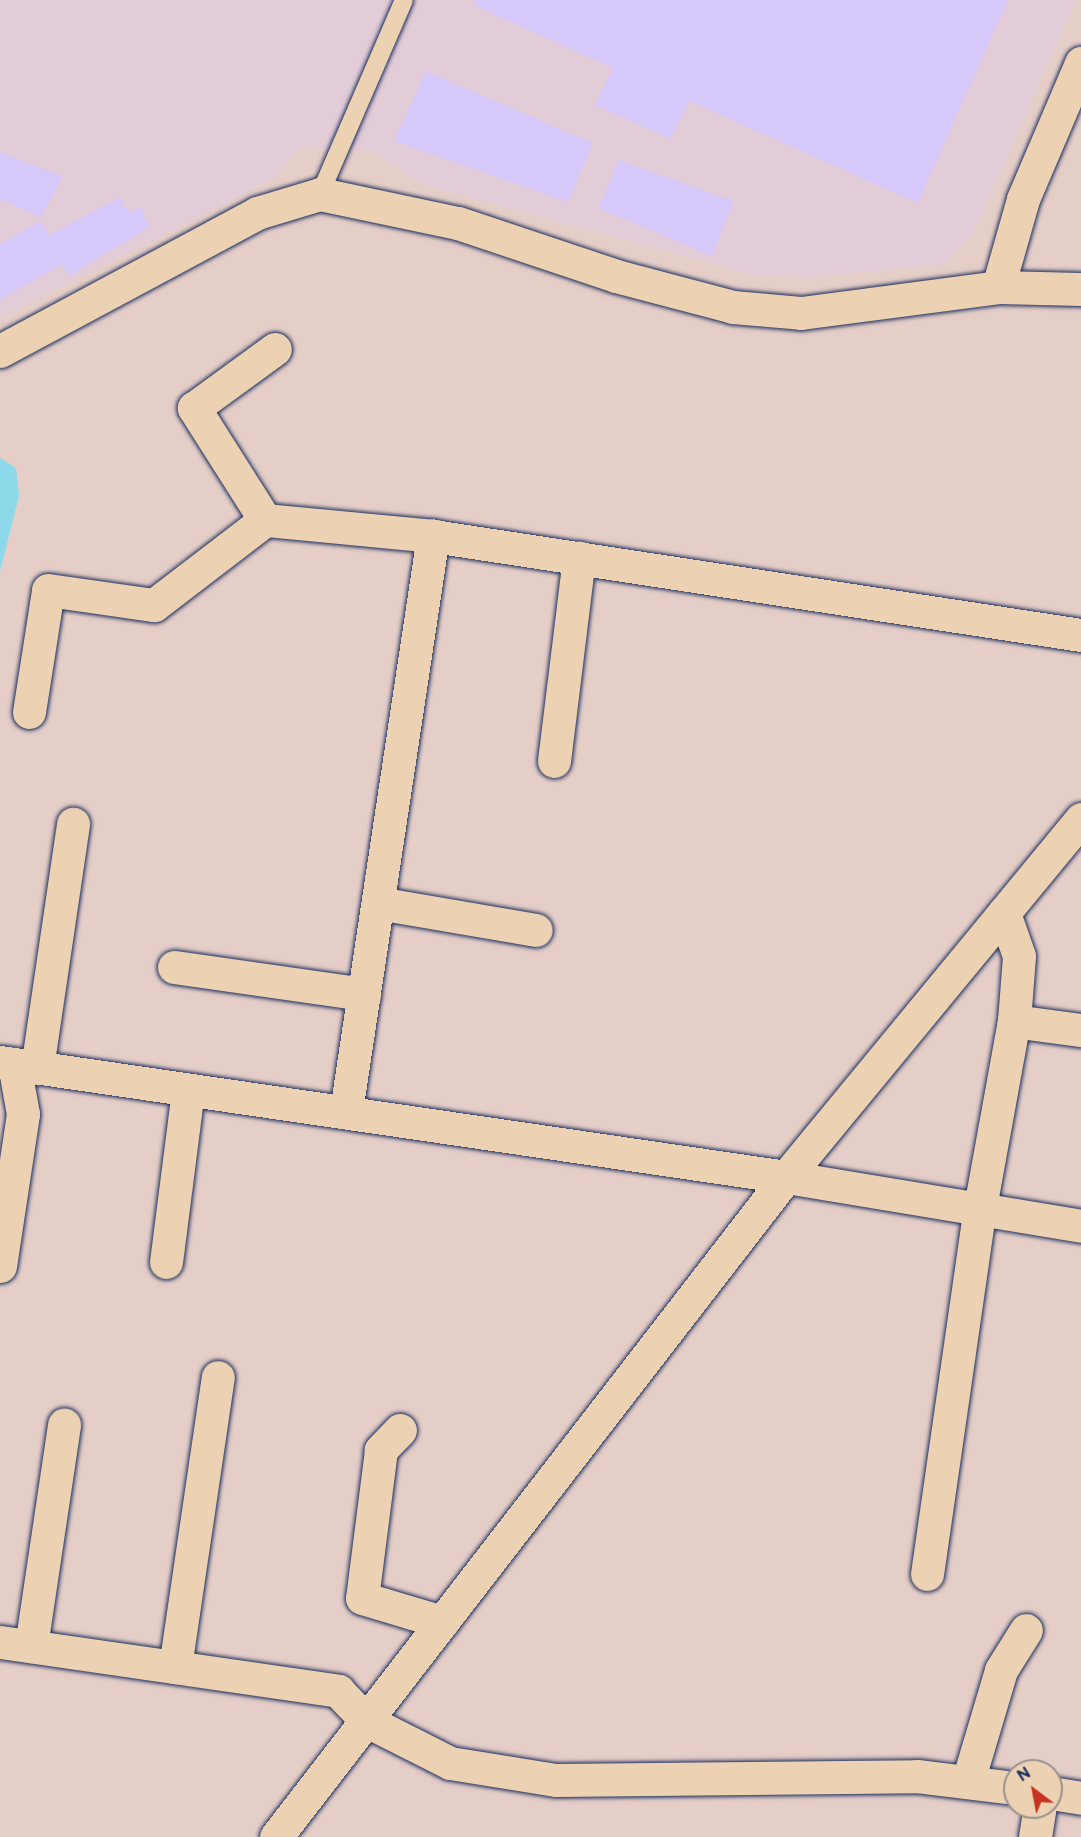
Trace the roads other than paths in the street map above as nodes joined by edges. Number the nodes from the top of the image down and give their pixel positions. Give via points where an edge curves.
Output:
1 (404, 0) edge
2 (1081, 63) edge
3 (320, 194) junction
4 (998, 287) junction
5 (1081, 289) edge
6 (276, 349) dead end
7 (0, 351) edge
8 (265, 520) junction
9 (433, 536) junction
10 (579, 558) junction
11 (1081, 635) edge
12 (29, 712) dead end
13 (554, 761) dead end
14 (1081, 819) edge
15 (73, 824) dead end
16 (378, 903) junction
17 (1004, 912) junction
18 (536, 930) dead end
19 (174, 968) dead end
20 (364, 994) junction
21 (1014, 1021) junction
22 (1081, 1030) edge
23 (17, 1065) edge
24 (188, 1091) junction
25 (346, 1111) junction
26 (786, 1177) junction
27 (979, 1213) junction
28 (1081, 1226) edge
29 (166, 1262) dead end
30 (0, 1266) edge
31 (218, 1377) dead end
32 (64, 1424) dead end
33 (400, 1430) dead end
34 (927, 1574) dead end
35 (442, 1622) junction
36 (1026, 1630) dead end
37 (16, 1644) edge
38 (175, 1667) junction
39 (368, 1721) junction
40 (968, 1781) junction
41 (1003, 1786) edge
42 (1063, 1796) edge
43 (1081, 1798) edge
44 (1038, 1819) edge
45 (276, 1837) edge
46 (1035, 1837) edge

1 - 3 lane
2 - 4 street via 1023,199
3 - 4 street via 458,223 616,276 733,307 801,314
3 - 7 street via 257,213
4 - 5 street
6 - 8 street via 194,408
8 - 9 street
8 - 12 street via 154,606 48,590
9 - 10 street
9 - 16 street
10 - 11 street
10 - 13 street
14 - 17 street
15 - 23 street
16 - 18 street
16 - 20 street
17 - 21 street via 1019,956
17 - 26 street
19 - 20 street
20 - 25 street
21 - 22 street
21 - 27 street
23 - 24 street
23 - 30 street via 23,1114
24 - 25 street
24 - 29 street
25 - 26 street
26 - 27 street
26 - 35 street
27 - 28 street
27 - 34 street
31 - 38 street
32 - 37 street
33 - 35 street via 381,1450 362,1598
35 - 39 street
36 - 40 street via 1001,1670
37 - 38 street
38 - 39 street via 338,1691
39 - 40 street via 450,1763 556,1780 917,1776
39 - 45 street
40 - 41 street
42 - 43 street
44 - 46 street

